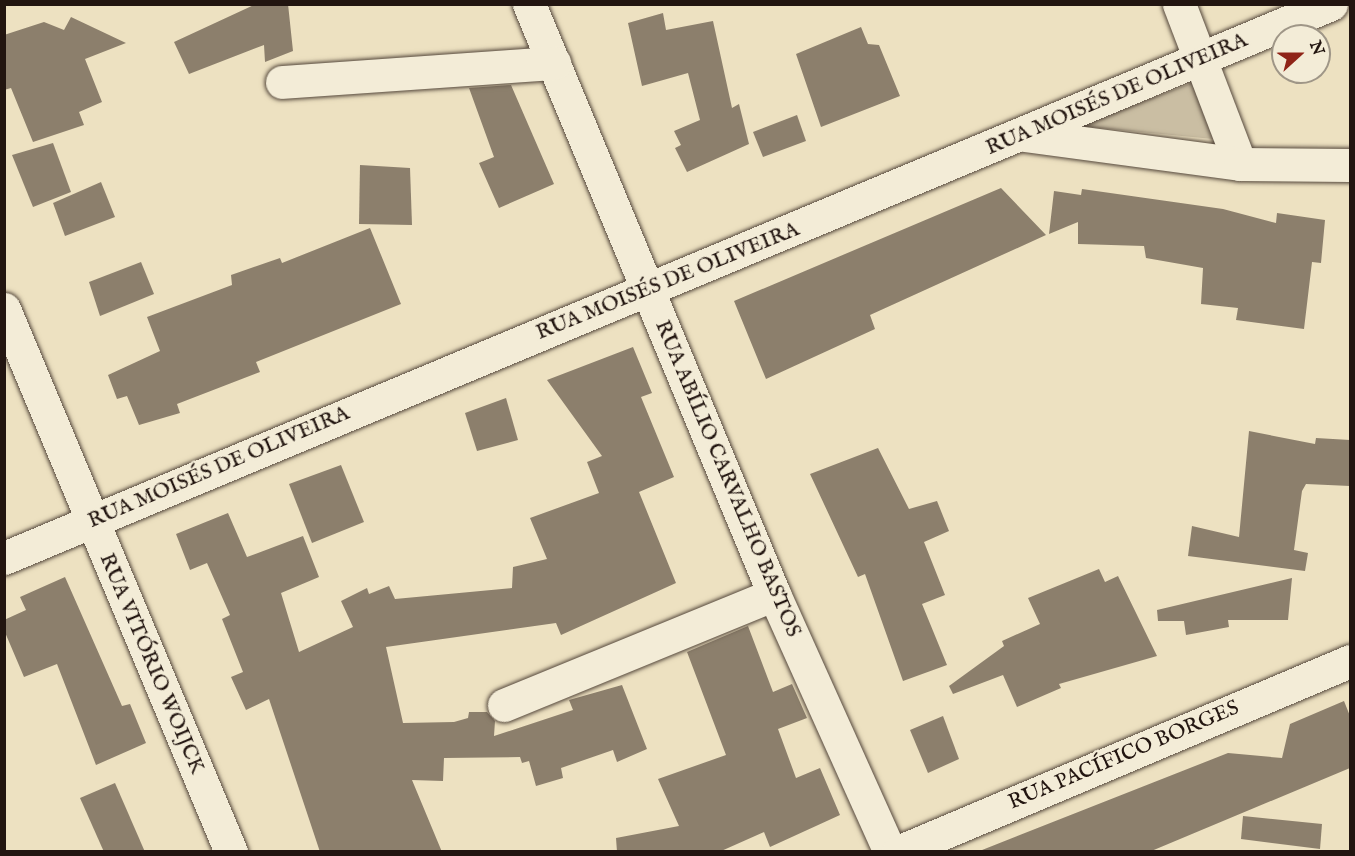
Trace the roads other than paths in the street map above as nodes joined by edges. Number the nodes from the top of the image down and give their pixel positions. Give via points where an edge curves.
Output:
1 (529, 4) edge
2 (1179, 4) edge
3 (1331, 4) edge
4 (1200, 58) junction
5 (554, 63) junction
6 (282, 82) dead end
7 (1024, 135) junction
8 (1240, 164) junction
9 (1350, 165) edge
10 (648, 289) junction
11 (4, 309) edge
12 (90, 522) junction
13 (4, 558) edge
14 (774, 594) junction
15 (1350, 661) edge
16 (504, 705) dead end
17 (231, 852) edge
18 (890, 852) edge
19 (898, 852) edge

1 - 5 street, RUA ABÍLIO CARVALHO BASTOS
2 - 4 street
3 - 4 street, RUA MOISÉS DE OLIVEIRA
4 - 7 street, RUA MOISÉS DE OLIVEIRA
4 - 8 street
5 - 6 street
5 - 10 street, RUA ABÍLIO CARVALHO BASTOS
7 - 8 street
7 - 10 street, RUA MOISÉS DE OLIVEIRA
8 - 9 street
10 - 12 street, RUA MOISÉS DE OLIVEIRA
10 - 14 street, RUA ABÍLIO CARVALHO BASTOS
11 - 12 street, RUA VITÓRIO WOIJCK
12 - 13 street, RUA MOISÉS DE OLIVEIRA
12 - 17 street, RUA VITÓRIO WOIJCK
14 - 16 street
14 - 18 street, RUA ABÍLIO CARVALHO BASTOS
15 - 19 street, RUA PACÍFICO BORGES

